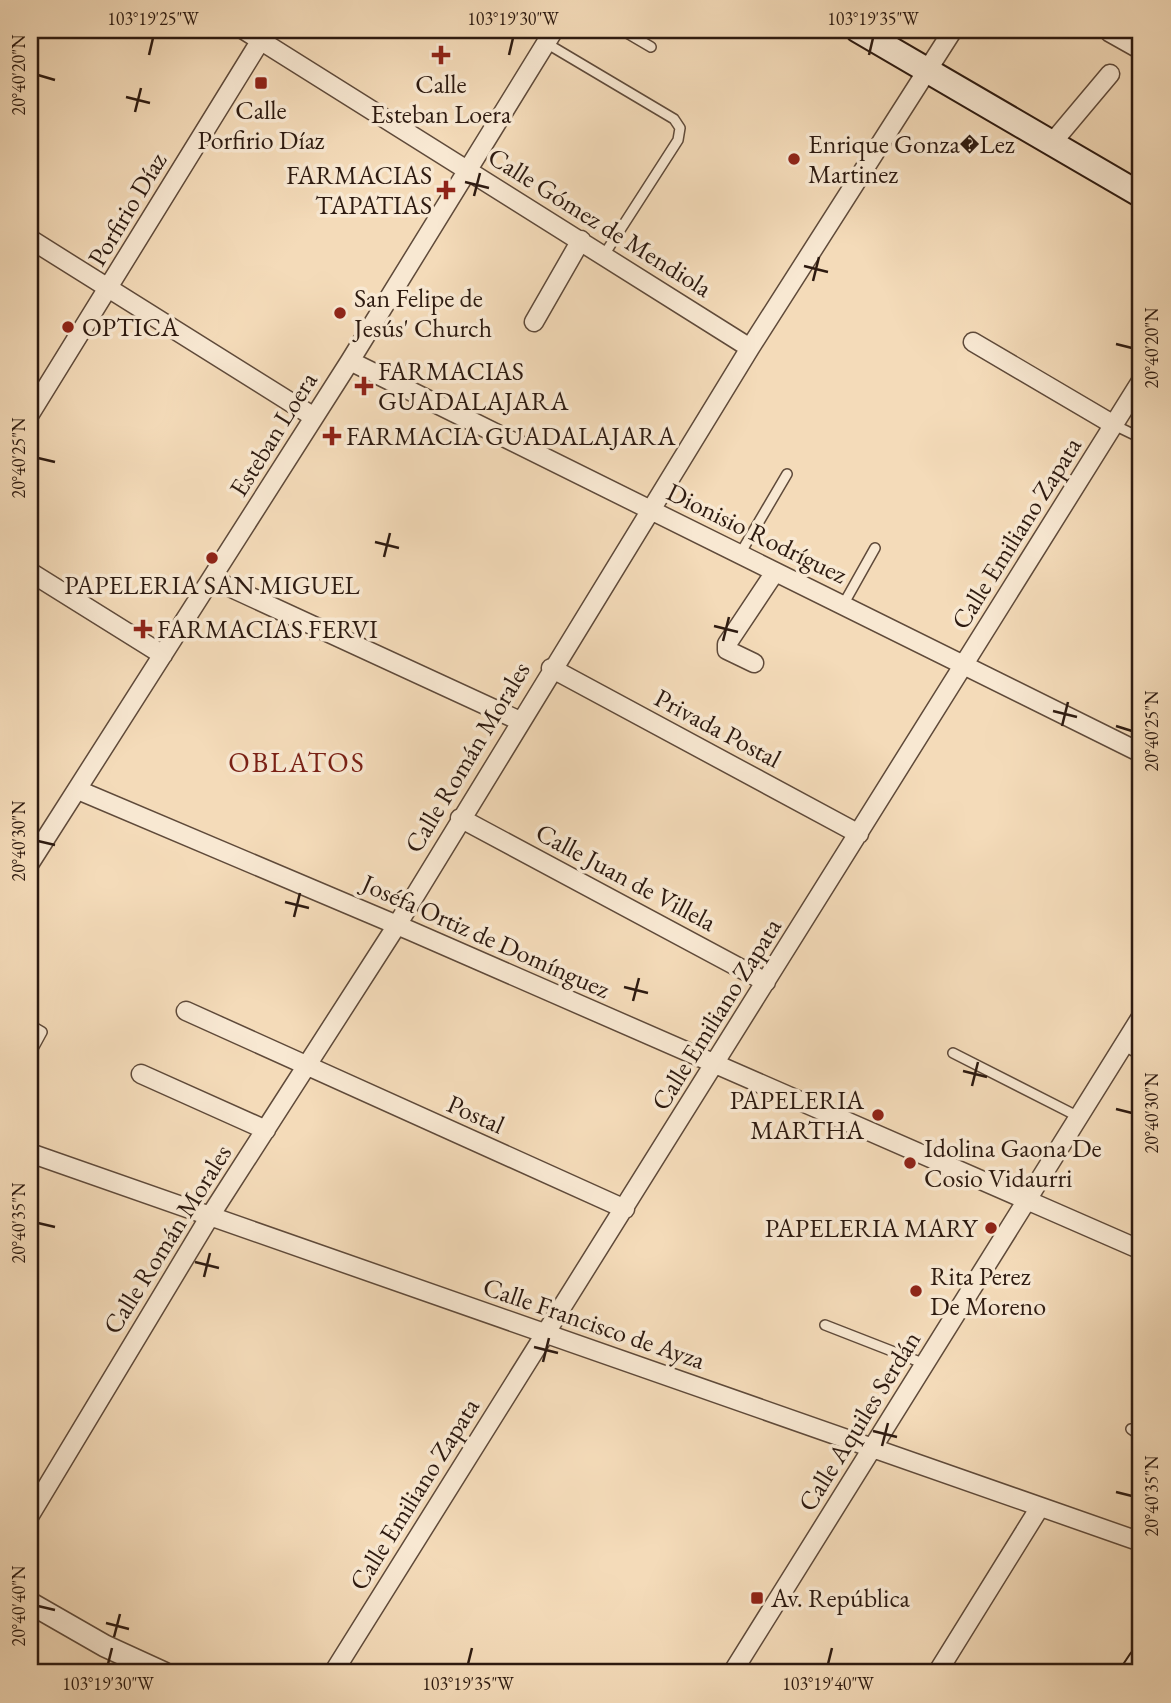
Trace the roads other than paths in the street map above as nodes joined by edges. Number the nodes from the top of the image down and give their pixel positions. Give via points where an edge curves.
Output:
1 (244, 30) edge
2 (622, 30) edge
3 (858, 30) edge
4 (953, 30) edge
5 (1109, 32) dead end
6 (264, 35) edge
7 (550, 36) edge
8 (651, 47) dead end
9 (1141, 50) edge
10 (927, 70) junction
11 (1110, 74) dead end
12 (1052, 143) junction
13 (467, 168) junction
14 (1141, 195) edge
15 (30, 239) edge
16 (581, 240) junction
17 (604, 256) junction
18 (109, 289) junction
19 (534, 321) dead end
20 (973, 342) dead end
21 (750, 348) junction
22 (350, 361) junction
23 (1141, 381) edge
24 (30, 414) edge
25 (314, 417) junction
26 (1114, 425) junction
27 (1141, 438) edge
28 (787, 474) dead end
29 (650, 509) junction
30 (875, 548) dead end
31 (740, 554) junction
32 (30, 572) edge
33 (775, 572) junction
34 (212, 579) junction
35 (843, 605) junction
36 (163, 655) junction
37 (754, 663) dead end
38 (964, 665) junction
39 (551, 668) junction
40 (520, 721) junction
41 (1141, 752) edge
42 (78, 790) junction
43 (460, 818) junction
44 (859, 834) junction
45 (30, 863) edge
46 (397, 925) junction
47 (766, 982) junction
48 (186, 1011) dead end
49 (1141, 1017) edge
50 (30, 1025) edge
51 (1124, 1045) junction
52 (953, 1053) dead end
53 (30, 1054) edge
54 (1141, 1056) edge
55 (715, 1065) junction
56 (306, 1067) junction
57 (141, 1074) dead end
58 (1079, 1117) junction
59 (265, 1130) junction
60 (30, 1153) edge
61 (1027, 1200) junction
62 (625, 1209) junction
63 (210, 1216) junction
64 (1141, 1250) edge
65 (825, 1325) dead end
66 (546, 1334) junction
67 (925, 1364) junction
68 (1131, 1430) dead end
69 (1141, 1436) edge
70 (873, 1448) junction
71 (1040, 1507) junction
72 (30, 1515) edge
73 (1141, 1542) edge
74 (30, 1603) edge
75 (1141, 1661) edge
76 (131, 1667) edge
77 (164, 1673) edge
78 (333, 1673) edge
79 (732, 1673) edge
80 (937, 1673) edge
81 (1133, 1673) edge

1 - 6 street, Calle Gómez de Mendiola
2 - 8 lane
3 - 10 main road
4 - 10 street, Calle Román Morales
5 - 9 street
6 - 13 street, Calle Gómez de Mendiola
6 - 18 street, Porfirio Díaz
7 - 13 street, Esteban Loera
7 - 17 lane via 674,119 680,128 678,140
10 - 12 main road
10 - 21 street, Calle Román Morales
11 - 12 street
12 - 14 main road
13 - 16 street, Calle Gómez de Mendiola
13 - 22 street, Esteban Loera
15 - 18 street
16 - 17 street, Calle Gómez de Mendiola
16 - 19 street
17 - 21 street, Calle Gómez de Mendiola
18 - 24 street, Porfirio Díaz
18 - 25 street
20 - 26 street
21 - 29 street, Calle Román Morales
22 - 25 street, Esteban Loera
22 - 29 street, Dionisio Rodríguez
23 - 26 street, Calle Emiliano Zapata
25 - 34 street, Esteban Loera
26 - 27 lane
26 - 38 street, Calle Emiliano Zapata
28 - 31 lane
29 - 31 street, Dionisio Rodríguez
29 - 39 street, Calle Román Morales
30 - 35 lane
31 - 33 street, Dionisio Rodríguez
32 - 36 street
33 - 35 street, Dionisio Rodríguez
33 - 37 street via 727,644 731,654
34 - 36 street, Esteban Loera
34 - 40 street
35 - 38 street, Dionisio Rodríguez
36 - 42 street, Esteban Loera
38 - 41 street, Dionisio Rodríguez
38 - 44 street, Calle Emiliano Zapata
39 - 40 street, Calle Román Morales
39 - 44 street, Privada Postal
40 - 43 street, Calle Román Morales
42 - 45 street, Esteban Loera
42 - 46 street, Joséfa Ortiz de Domínguez
43 - 46 street, Calle Román Morales
43 - 47 street, Calle Juan de Villela
44 - 47 street, Calle Emiliano Zapata
46 - 55 street, Joséfa Ortiz de Domínguez
46 - 56 street, Calle Román Morales
47 - 55 street, Calle Emiliano Zapata
48 - 56 street, Postal
49 - 51 street, Calle Aquiles Serdán
50 - 53 lane via 42,1032
51 - 54 lane
51 - 58 street, Calle Aquiles Serdán
52 - 58 lane
55 - 61 street, Joséfa Ortiz de Domínguez
55 - 62 street, Calle Emiliano Zapata
56 - 59 street, Calle Román Morales
56 - 62 street, Postal
57 - 59 street
58 - 61 street, Calle Aquiles Serdán
59 - 63 street, Calle Román Morales
60 - 63 street, Calle Francisco de Ayza
61 - 64 street, Joséfa Ortiz de Domínguez
61 - 67 street, Calle Aquiles Serdán
62 - 66 street, Calle Emiliano Zapata
63 - 66 street, Calle Francisco de Ayza
63 - 72 street, Calle Román Morales
65 - 67 lane
66 - 70 street, Calle Francisco de Ayza
66 - 78 street, Calle Emiliano Zapata
67 - 70 street, Calle Aquiles Serdán
68 - 69 lane
70 - 71 street, Calle Francisco de Ayza
70 - 79 street, Calle Aquiles Serdán
71 - 73 street, Calle Francisco de Ayza
71 - 80 street
74 - 76 street
75 - 81 main road
76 - 77 street

